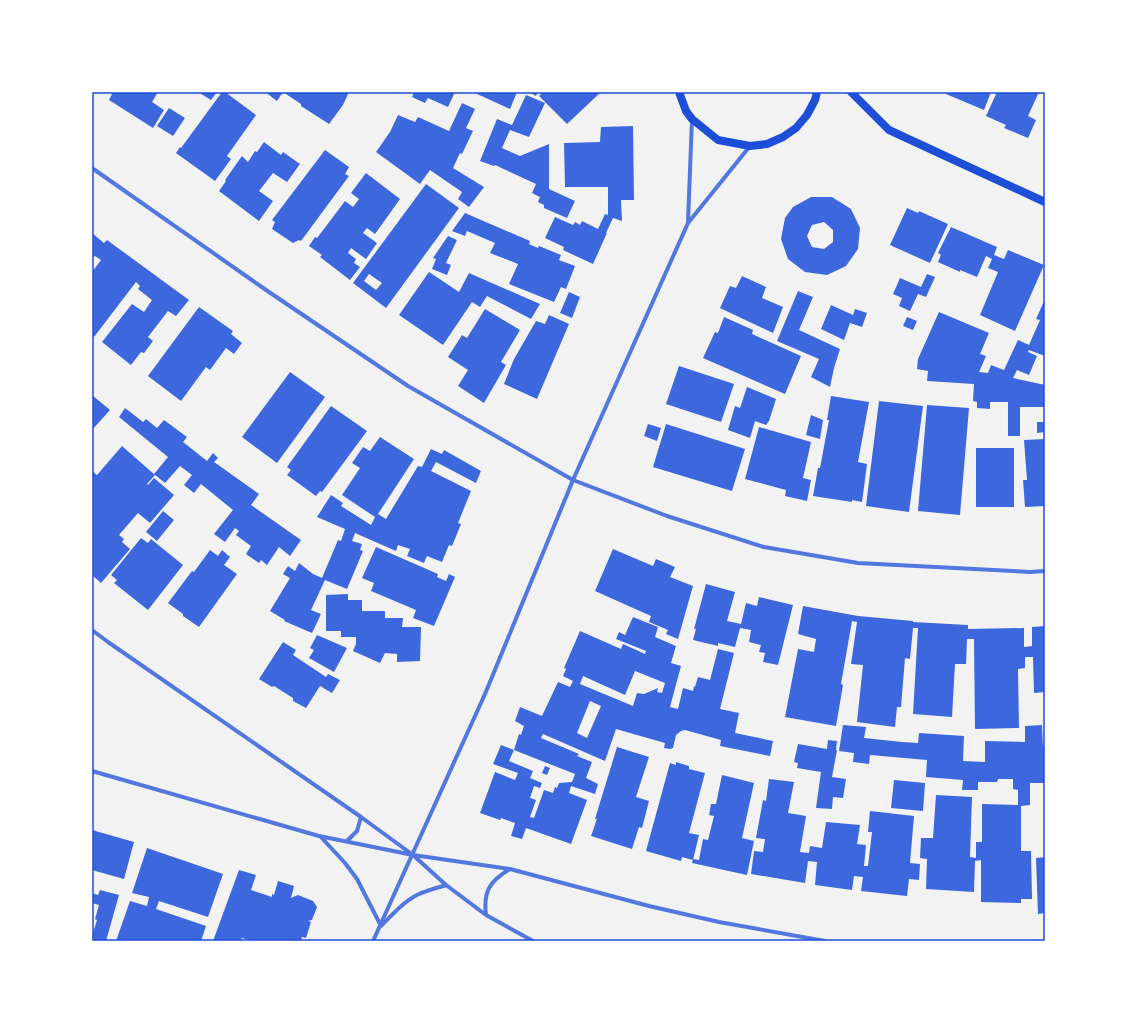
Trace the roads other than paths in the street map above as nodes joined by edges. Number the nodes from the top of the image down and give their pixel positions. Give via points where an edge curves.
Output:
1 (679, 92) edge
2 (817, 92) edge
3 (851, 92) edge
4 (692, 119) junction
5 (750, 146) junction
6 (92, 168) edge
7 (1045, 202) edge
8 (688, 223) junction
9 (573, 480) junction
10 (1045, 571) edge
11 (92, 630) edge
12 (92, 771) edge
13 (361, 817) junction
14 (320, 836) junction
15 (347, 841) junction
16 (413, 855) junction
17 (510, 869) junction
18 (446, 885) junction
19 (486, 915) junction
20 (381, 926) junction
21 (374, 941) edge
22 (533, 941) edge
23 (825, 941) edge

1 - 4 main road
2 - 5 main road via 807,115 796,128 767,144
3 - 7 main road via 889,130
4 - 5 main road via 718,140
4 - 8 street
5 - 8 street
6 - 9 street via 408,386
8 - 9 street
9 - 10 street via 667,516 764,546 858,563
9 - 16 street via 485,694
11 - 13 street
12 - 14 street
13 - 15 street via 357,831
13 - 16 street
14 - 15 street
14 - 20 street via 358,879
15 - 16 street
16 - 17 street
16 - 18 street
16 - 20 street
17 - 19 street via 498,876 488,889
17 - 23 street via 657,908
18 - 19 street
18 - 20 street via 411,899
19 - 22 street
20 - 21 street

